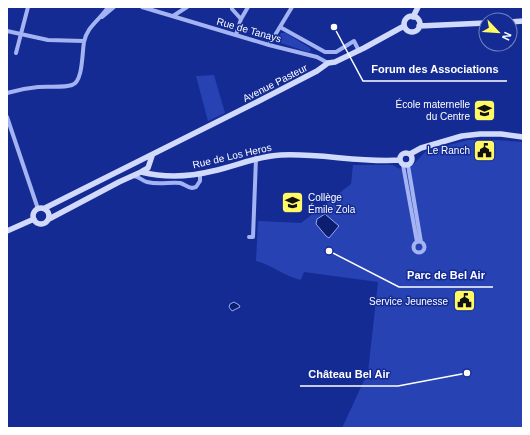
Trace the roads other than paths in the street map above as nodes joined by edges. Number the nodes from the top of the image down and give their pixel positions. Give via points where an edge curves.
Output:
1 (28, 7) edge
2 (108, 7) edge
3 (114, 7) edge
4 (142, 7) edge
5 (187, 7) edge
6 (232, 7) edge
7 (248, 7) edge
8 (292, 7) edge
9 (418, 7) edge
10 (172, 16) junction
11 (413, 17) junction
12 (241, 19) junction
13 (95, 22) junction
14 (478, 23) edge
15 (404, 26) junction
16 (419, 26) junction
17 (280, 27) junction
18 (7, 31) edge
19 (20, 35) junction
20 (236, 35) junction
21 (84, 41) junction
22 (269, 45) junction
23 (359, 51) junction
24 (16, 53) dead end
25 (328, 63) junction
26 (7, 92) edge
27 (7, 117) edge
28 (523, 137) edge
29 (410, 154) junction
30 (152, 156) junction
31 (256, 158) junction
32 (404, 163) junction
33 (133, 164) junction
34 (149, 165) junction
35 (141, 172) junction
36 (200, 174) junction
37 (133, 176) junction
38 (155, 176) junction
39 (45, 208) junction
40 (38, 209) junction
41 (34, 219) junction
42 (49, 219) junction
43 (7, 231) edge
44 (249, 237) dead end
45 (419, 242) dead end

1 - 19 street
2 - 13 street
3 - 13 street
4 - 10 street, Rue de Tanays
5 - 10 street
6 - 12 street
7 - 12 street
8 - 17 street
9 - 11 main road
10 - 20 street, Rue de Tanays
11 - 15 main road via 406,19
11 - 16 main road via 417,19
12 - 20 street
13 - 21 street
14 - 16 main road
15 - 16 main road via 412,32
15 - 23 main road, Avenue Pasteur
17 - 22 street
17 - 23 street via 326,52 336,52 354,41
18 - 19 street
19 - 21 street via 48,40
19 - 24 street
20 - 22 street, Rue de Tanays
21 - 26 street via 76,83 70,86 35,87
22 - 25 street, Rue de Tanays
23 - 25 main road, Avenue Pasteur
25 - 30 main road, Avenue Pasteur
27 - 40 street
28 - 29 main road via 501,134 462,136 421,148
29 - 32 main road via 412,161
29 - 32 main road via 404,153 401,156
30 - 33 main road, Avenue Pasteur
30 - 34 main road
31 - 32 main road, Rue de Los Heros via 298,154
31 - 36 main road, Rue de Los Heros
31 - 44 street via 253,237
32 - 45 street
33 - 37 main road via 128,170
33 - 39 main road, Avenue Pasteur
34 - 35 main road
34 - 38 main road
35 - 37 main road
35 - 38 main road, Rue de Los Heros
36 - 37 street via 200,181 192,188 181,184 148,182
36 - 38 main road, Rue de Los Heros
37 - 42 main road
39 - 40 main road, Avenue Pasteur
39 - 42 main road via 49,213
40 - 41 main road
41 - 42 main road via 41,224
41 - 43 main road

